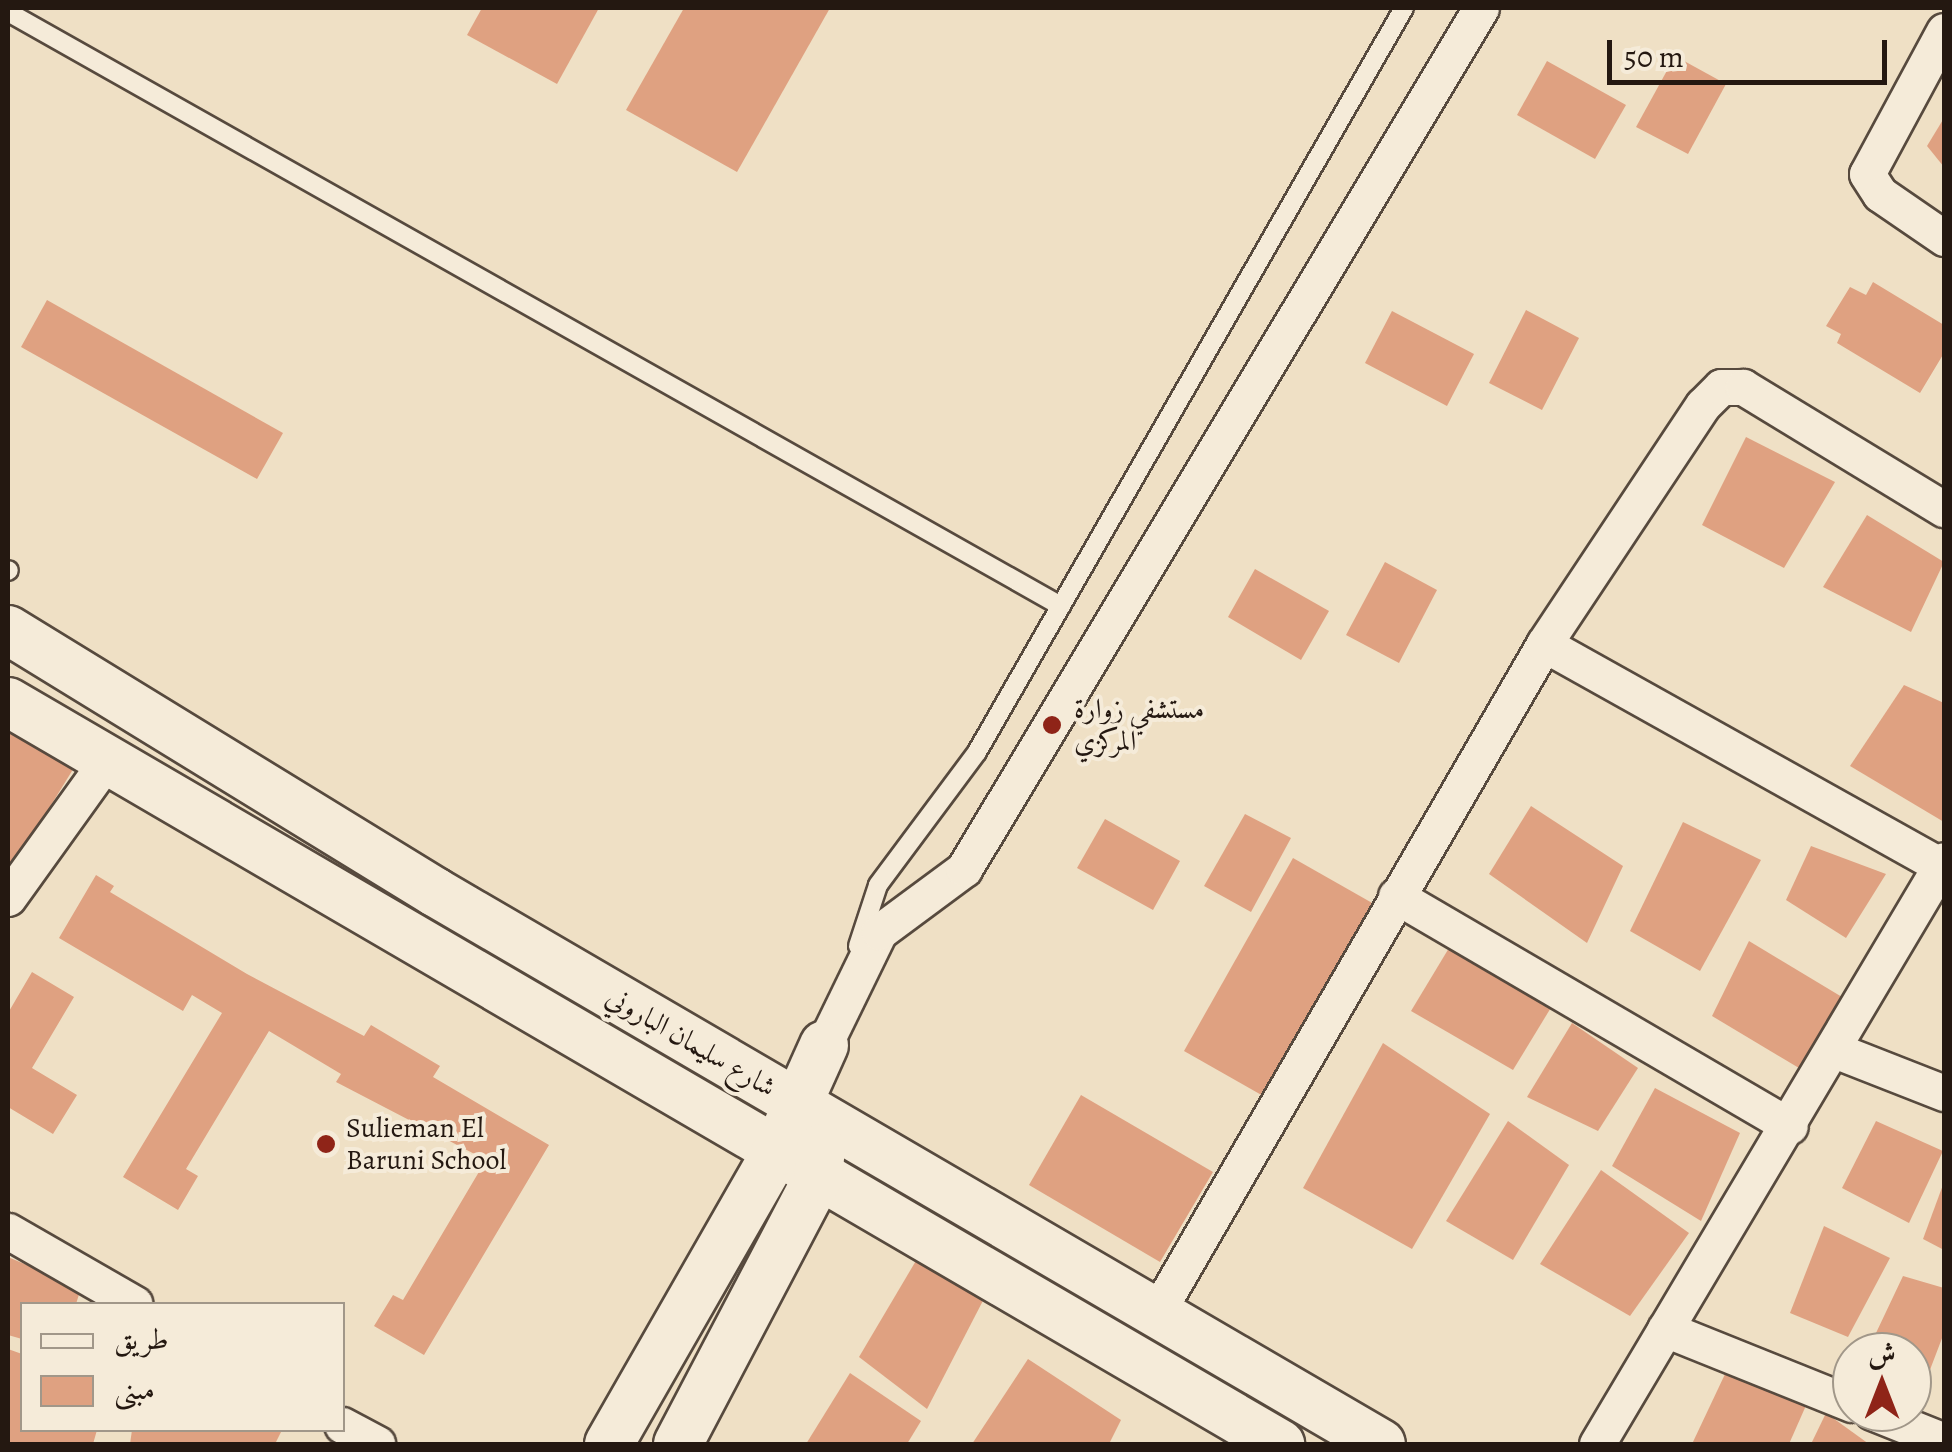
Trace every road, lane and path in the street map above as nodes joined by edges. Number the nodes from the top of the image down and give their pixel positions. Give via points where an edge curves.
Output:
1 (1404, 8) edge
2 (1481, 8) edge
3 (8, 12) edge
4 (1944, 31) edge
5 (1944, 238) edge
6 (1944, 509) edge
7 (1060, 606) junction
8 (8, 630) edge
9 (1544, 644) junction
10 (8, 702) edge
11 (108, 759) junction
12 (1943, 863) edge
13 (1396, 896) junction
14 (8, 898) edge
15 (854, 971) junction
16 (824, 1045) joint
17 (1837, 1051) junction
18 (1944, 1094) edge
19 (806, 1108) junction
20 (1790, 1126) junction
21 (776, 1152) junction
22 (818, 1177) junction
23 (8, 1231) edge
24 (132, 1302) edge
25 (1156, 1314) junction
26 (1664, 1329) junction
27 (1832, 1396) edge
28 (345, 1427) edge
29 (377, 1444) edge
30 (609, 1444) edge
31 (678, 1444) edge
32 (1280, 1444) edge
33 (1380, 1444) edge
34 (1596, 1444) edge

1 - 7 lane
2 - 15 street via 964,870 895,916
3 - 7 lane
4 - 5 street via 1866,174 1880,194
6 - 9 street via 1742,387 1721,387
7 - 15 lane via 977,752 878,885
8 - 19 street, شارع سليمان الباروني
9 - 12 street
9 - 13 street
10 - 11 street, شارع سليمان الباروني
11 - 14 street
11 - 21 street, شارع سليمان الباروني
12 - 17 street
13 - 20 street
13 - 25 street
15 - 16 street
16 - 19 street
17 - 18 street
17 - 20 street
19 - 21 street
19 - 22 street
19 - 25 street, شارع سليمان الباروني
20 - 26 street
21 - 22 street, شارع سليمان الباروني
21 - 30 street
22 - 31 street
22 - 32 street, شارع سليمان الباروني
23 - 24 street
25 - 33 street, شارع سليمان الباروني
26 - 27 street
26 - 34 street
28 - 29 street

